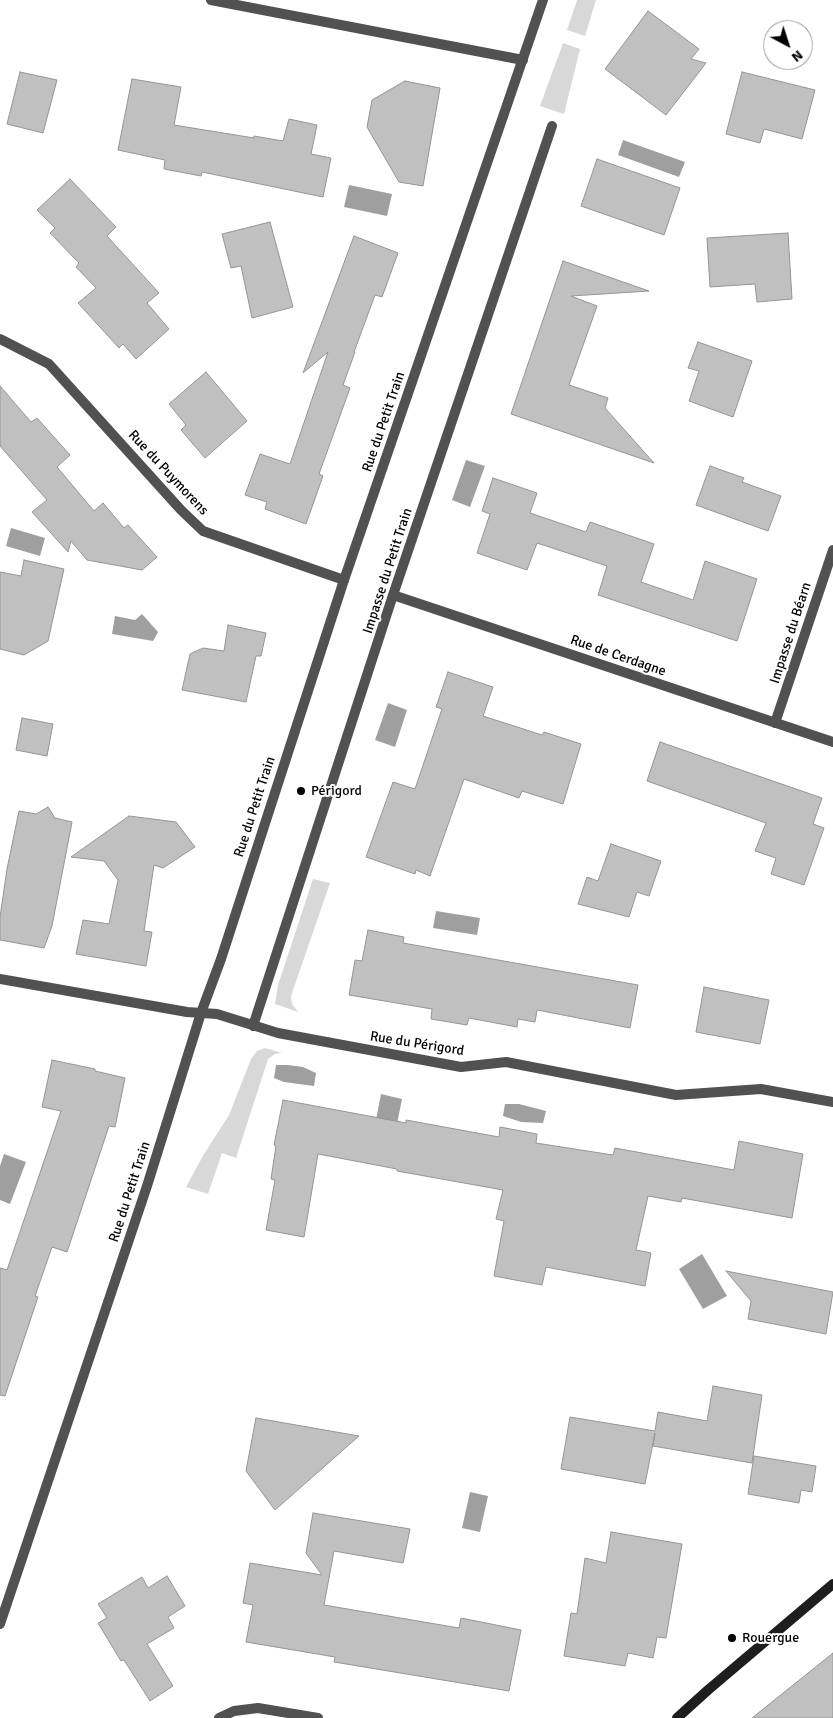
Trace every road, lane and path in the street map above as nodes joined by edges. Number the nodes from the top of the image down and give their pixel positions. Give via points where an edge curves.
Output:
1 (211, 0) edge
2 (543, 0) edge
3 (523, 60) junction
4 (552, 126) dead end
5 (0, 339) edge
6 (833, 550) edge
7 (344, 580) junction
8 (394, 595) junction
9 (775, 724) junction
10 (833, 742) edge
11 (0, 979) edge
12 (201, 1013) junction
13 (253, 1026) junction
14 (833, 1102) edge
15 (833, 1584) edge
16 (0, 1623) edge
17 (219, 1718) edge
18 (318, 1718) edge
19 (678, 1718) edge

1 - 3 street
2 - 3 street, Rue du Petit Train
3 - 7 street, Rue du Petit Train
4 - 8 street, Impasse du Petit Train
5 - 7 street, Rue du Puymorens via 49,364 181,510 203,530
6 - 9 street, Impasse du Béarn
7 - 12 street, Rue du Petit Train
8 - 9 street, Rue de Cerdagne
8 - 13 street, Impasse du Petit Train
9 - 10 street, Rue de Cerdagne
11 - 12 street, Rue du Périgord
12 - 13 street, Rue du Périgord via 217,1014
12 - 16 street, Rue du Petit Train via 147,1186
13 - 14 street, Rue du Périgord via 278,1034 461,1067 506,1062 676,1095 761,1089
15 - 19 main road
17 - 18 street via 258,1708

